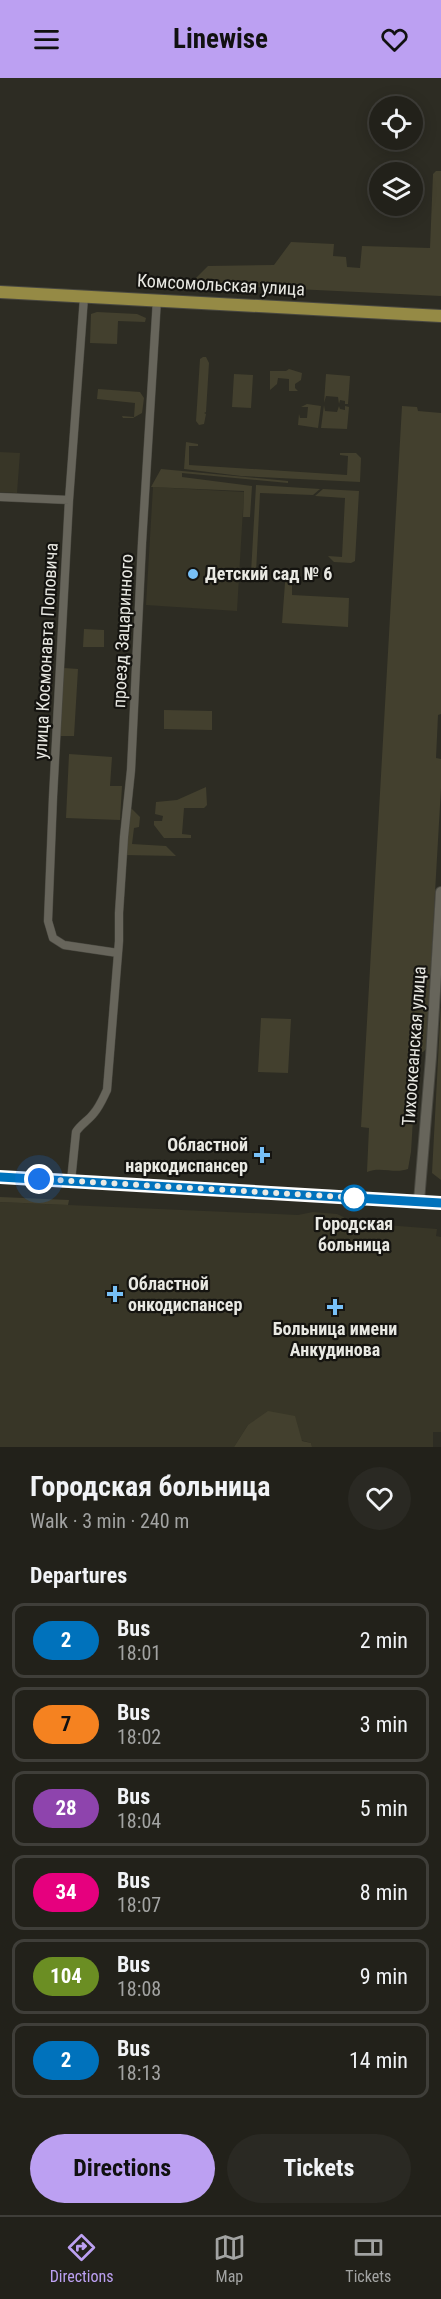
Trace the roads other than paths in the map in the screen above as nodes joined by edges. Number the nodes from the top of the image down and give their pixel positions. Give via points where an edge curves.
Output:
1 (0, 292) edge
2 (84, 297) junction
3 (157, 299) junction
4 (441, 316) edge
5 (0, 497) edge
6 (69, 500) junction
7 (441, 892) edge
8 (118, 953) junction
9 (0, 1177) edge
10 (71, 1181) junction
11 (419, 1201) junction
12 (441, 1203) edge

1 - 2 main road, Комсомольская улица
2 - 3 main road, Комсомольская улица
2 - 6 street, улица Космонавта Поповича
3 - 4 main road, Комсомольская улица
3 - 8 street, проезд Зацаринного via 132,770
5 - 6 street
6 - 8 street, улица Космонавта Поповича via 48,921 53,938 64,945
7 - 11 main road, Тихоокеанская улица
8 - 10 street, проезд Зацаринного via 108,1090 96,1111 78,1127
9 - 10 main road
10 - 11 main road
11 - 12 main road

